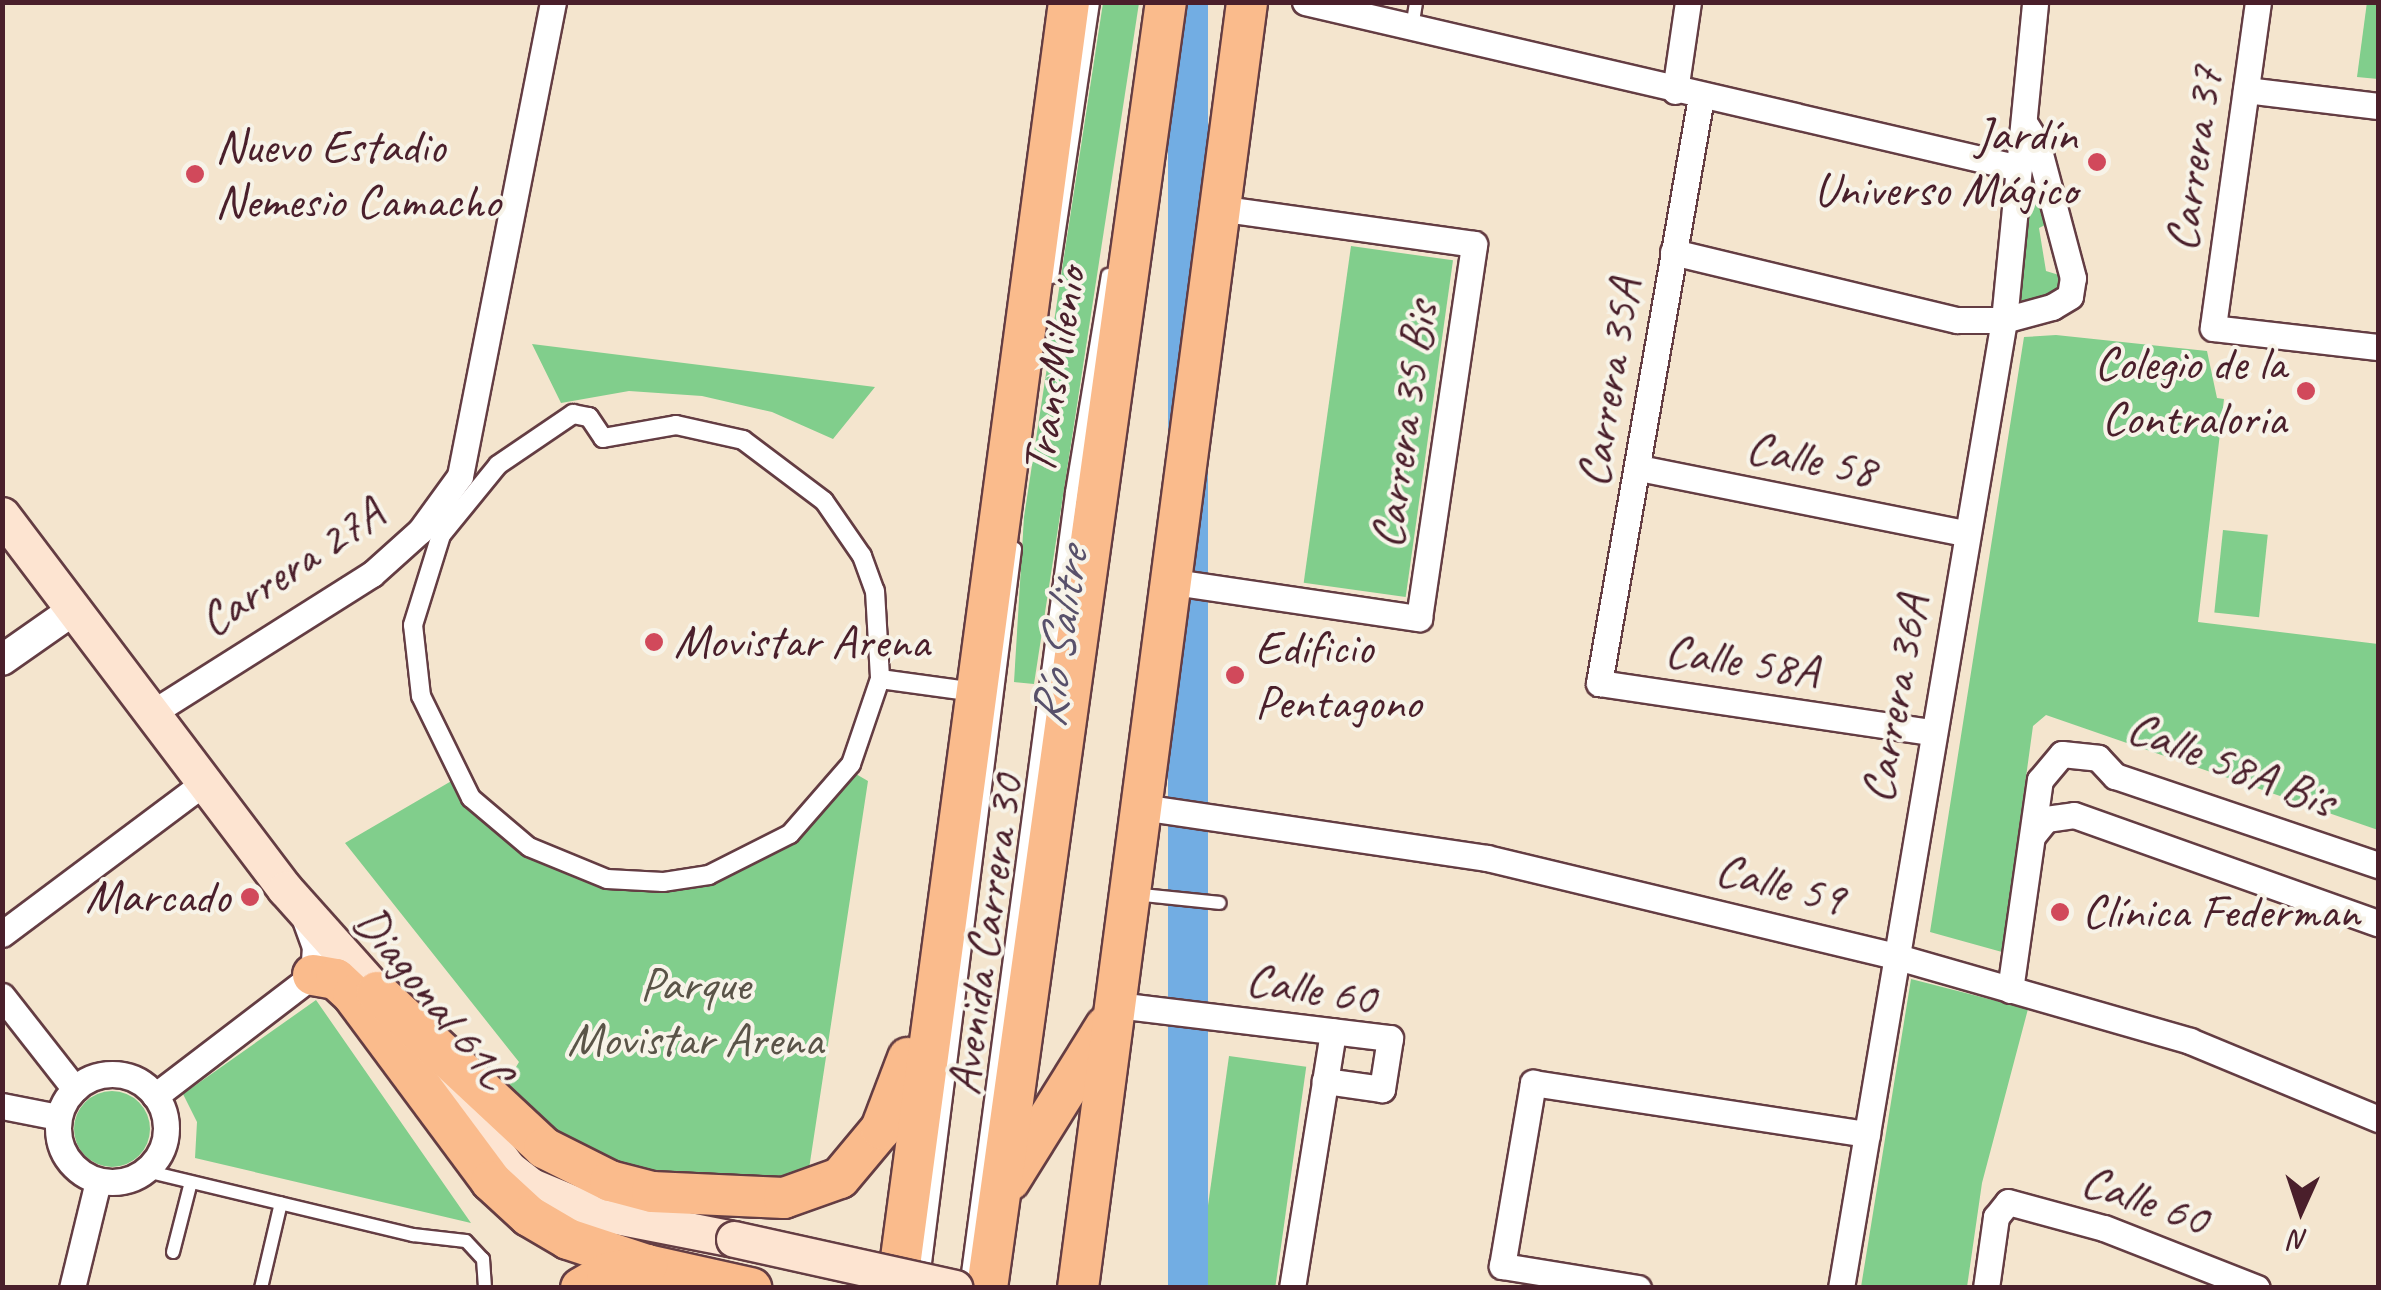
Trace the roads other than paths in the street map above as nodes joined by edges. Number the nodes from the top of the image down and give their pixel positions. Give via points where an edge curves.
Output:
1 (553, 2) edge
2 (1069, 2) edge
3 (1092, 2) edge
4 (1166, 2) edge
5 (1247, 2) edge
6 (1305, 2) edge
7 (1688, 2) edge
8 (2036, 2) edge
9 (2258, 2) edge
10 (1366, 9) edge
11 (1414, 15) edge
12 (1675, 90) junction
13 (2246, 90) junction
14 (1701, 97) junction
15 (2378, 106) edge
16 (2024, 124) junction
17 (2020, 168) junction
18 (1217, 208) junction
19 (1673, 252) junction
20 (1111, 258) dead end
21 (1051, 286) dead end
22 (2004, 320) junction
23 (2378, 347) edge
24 (1027, 450) dead end
25 (1639, 468) junction
26 (1020, 505) dead end
27 (2, 515) edge
28 (1018, 524) dead end
29 (1966, 533) junction
30 (1167, 582) junction
31 (72, 610) junction
32 (2, 660) edge
33 (880, 679) junction
34 (1599, 683) joint
35 (974, 692) junction
36 (152, 712) junction
37 (1932, 732) junction
38 (204, 783) junction
39 (1142, 806) junction
40 (2034, 834) junction
41 (2378, 866) edge
42 (1131, 894) junction
43 (1220, 903) dead end
44 (301, 910) junction
45 (2378, 923) edge
46 (2, 934) edge
47 (1894, 956) junction
48 (313, 975) junction
49 (2010, 990) junction
50 (377, 992) junction
51 (2, 996) edge
52 (931, 998) junction
53 (1117, 1005) junction
54 (1332, 1031) junction
55 (1325, 1081) junction
56 (74, 1088) junction
57 (156, 1096) junction
58 (2, 1106) edge
59 (58, 1118) junction
60 (2378, 1119) edge
61 (1867, 1134) junction
62 (146, 1171) junction
63 (98, 1181) junction
64 (192, 1182) junction
65 (281, 1204) junction
66 (994, 1234) junction
67 (173, 1252) dead end
68 (648, 1266) junction
69 (72, 1288) edge
70 (261, 1288) edge
71 (485, 1288) edge
72 (581, 1288) edge
73 (752, 1288) edge
74 (897, 1288) edge
75 (922, 1288) edge
76 (955, 1288) edge
77 (966, 1288) edge
78 (987, 1288) edge
79 (1078, 1288) edge
80 (1292, 1288) edge
81 (1638, 1288) edge
82 (1841, 1288) edge
83 (1986, 1288) edge
84 (2257, 1288) edge

1 - 36 street, Carrera 27A via 469,446 454,488 420,531 372,574
2 - 35 highway, Avenida Carrera 30
3 - 21 lane, TransMilenio
4 - 66 highway, Avenida Carrera 30
5 - 18 highway
6 - 10 street
7 - 12 street
8 - 16 street, Carrera 36A
9 - 13 street, Carrera 37
10 - 11 street
11 - 12 street
12 - 14 street
13 - 15 street
13 - 23 street, Carrera 37 via 2213,328
14 - 17 street
14 - 19 street, Carrera 35A
16 - 17 street, Carrera 36A
16 - 22 street, Carrera 36A via 2037,143 2073,278 2070,296
17 - 22 street, Carrera 36A
18 - 30 highway
18 - 30 street, Carrera 35 Bis via 1474,244 1418,618
19 - 22 street via 1957,320
19 - 25 street, Carrera 35A
20 - 77 lane, TransMilenio via 1072,492
22 - 29 street, Carrera 36A
24 - 26 lane, TransMilenio
25 - 29 street, Calle 58
25 - 34 street, Carrera 35A
27 - 31 main road, Diagonal 61C
28 - 75 lane, TransMilenio
29 - 37 street, Carrera 36A
30 - 39 highway
31 - 32 street
31 - 36 main road, Diagonal 61C
33 - 33 street via 852,764 813,813 778,842 709,875 664,882 607,879 529,847 464,788 421,696 413,650 416,604 427,564 460,507 498,466 558,420 589,417 604,438 651,426 703,428 778,461 845,526 876,591
33 - 35 street
34 - 37 street, Calle 58A
35 - 52 highway, Avenida Carrera 30
36 - 38 main road, Diagonal 61C
37 - 47 street, Carrera 36A
38 - 44 main road, Diagonal 61C
38 - 46 street
39 - 42 highway
39 - 47 street, Calle 59 via 1487,858
40 - 41 street, Calle 58A Bis via 2040,780 2062,754 2098,758 2115,776
40 - 45 street, Calle 58A Bis via 2046,819 2074,815
40 - 49 street
42 - 43 lane
42 - 53 highway
44 - 48 street via 315,947
44 - 50 main road, Diagonal 61C
47 - 49 street, Calle 59
47 - 61 street, Carrera 36A
48 - 57 street
48 - 68 highway via 336,978 352,995 512,1202 568,1238
49 - 60 street, Calle 59 via 2190,1040
50 - 52 highway via 515,1126 576,1168 652,1192 746,1198 810,1193 840,1178 867,1152
50 - 76 main road, Diagonal 61C, bridge via 493,1150 531,1186 591,1212
51 - 56 street
52 - 74 highway, Avenida Carrera 30
53 - 54 street, Calle 60
53 - 66 highway via 1018,1160
53 - 79 highway
54 - 55 street
54 - 55 street, Calle 60 via 1390,1038 1382,1089
55 - 80 street
56 - 57 street via 112,1074 137,1080
56 - 59 street
57 - 62 street via 164,1110 165,1144
58 - 59 street
59 - 63 street via 57,1134 70,1164
61 - 81 street via 1534,1083 1502,1266
61 - 82 street, Carrera 36A
62 - 63 street via 132,1180
62 - 64 lane
63 - 69 street
64 - 65 lane
64 - 67 lane
65 - 70 lane
65 - 71 lane via 466,1242 483,1259
66 - 78 highway, Avenida Carrera 30
68 - 72 highway via 607,1273
68 - 73 highway
83 - 84 street, Calle 60 via 2002,1204 2104,1228

